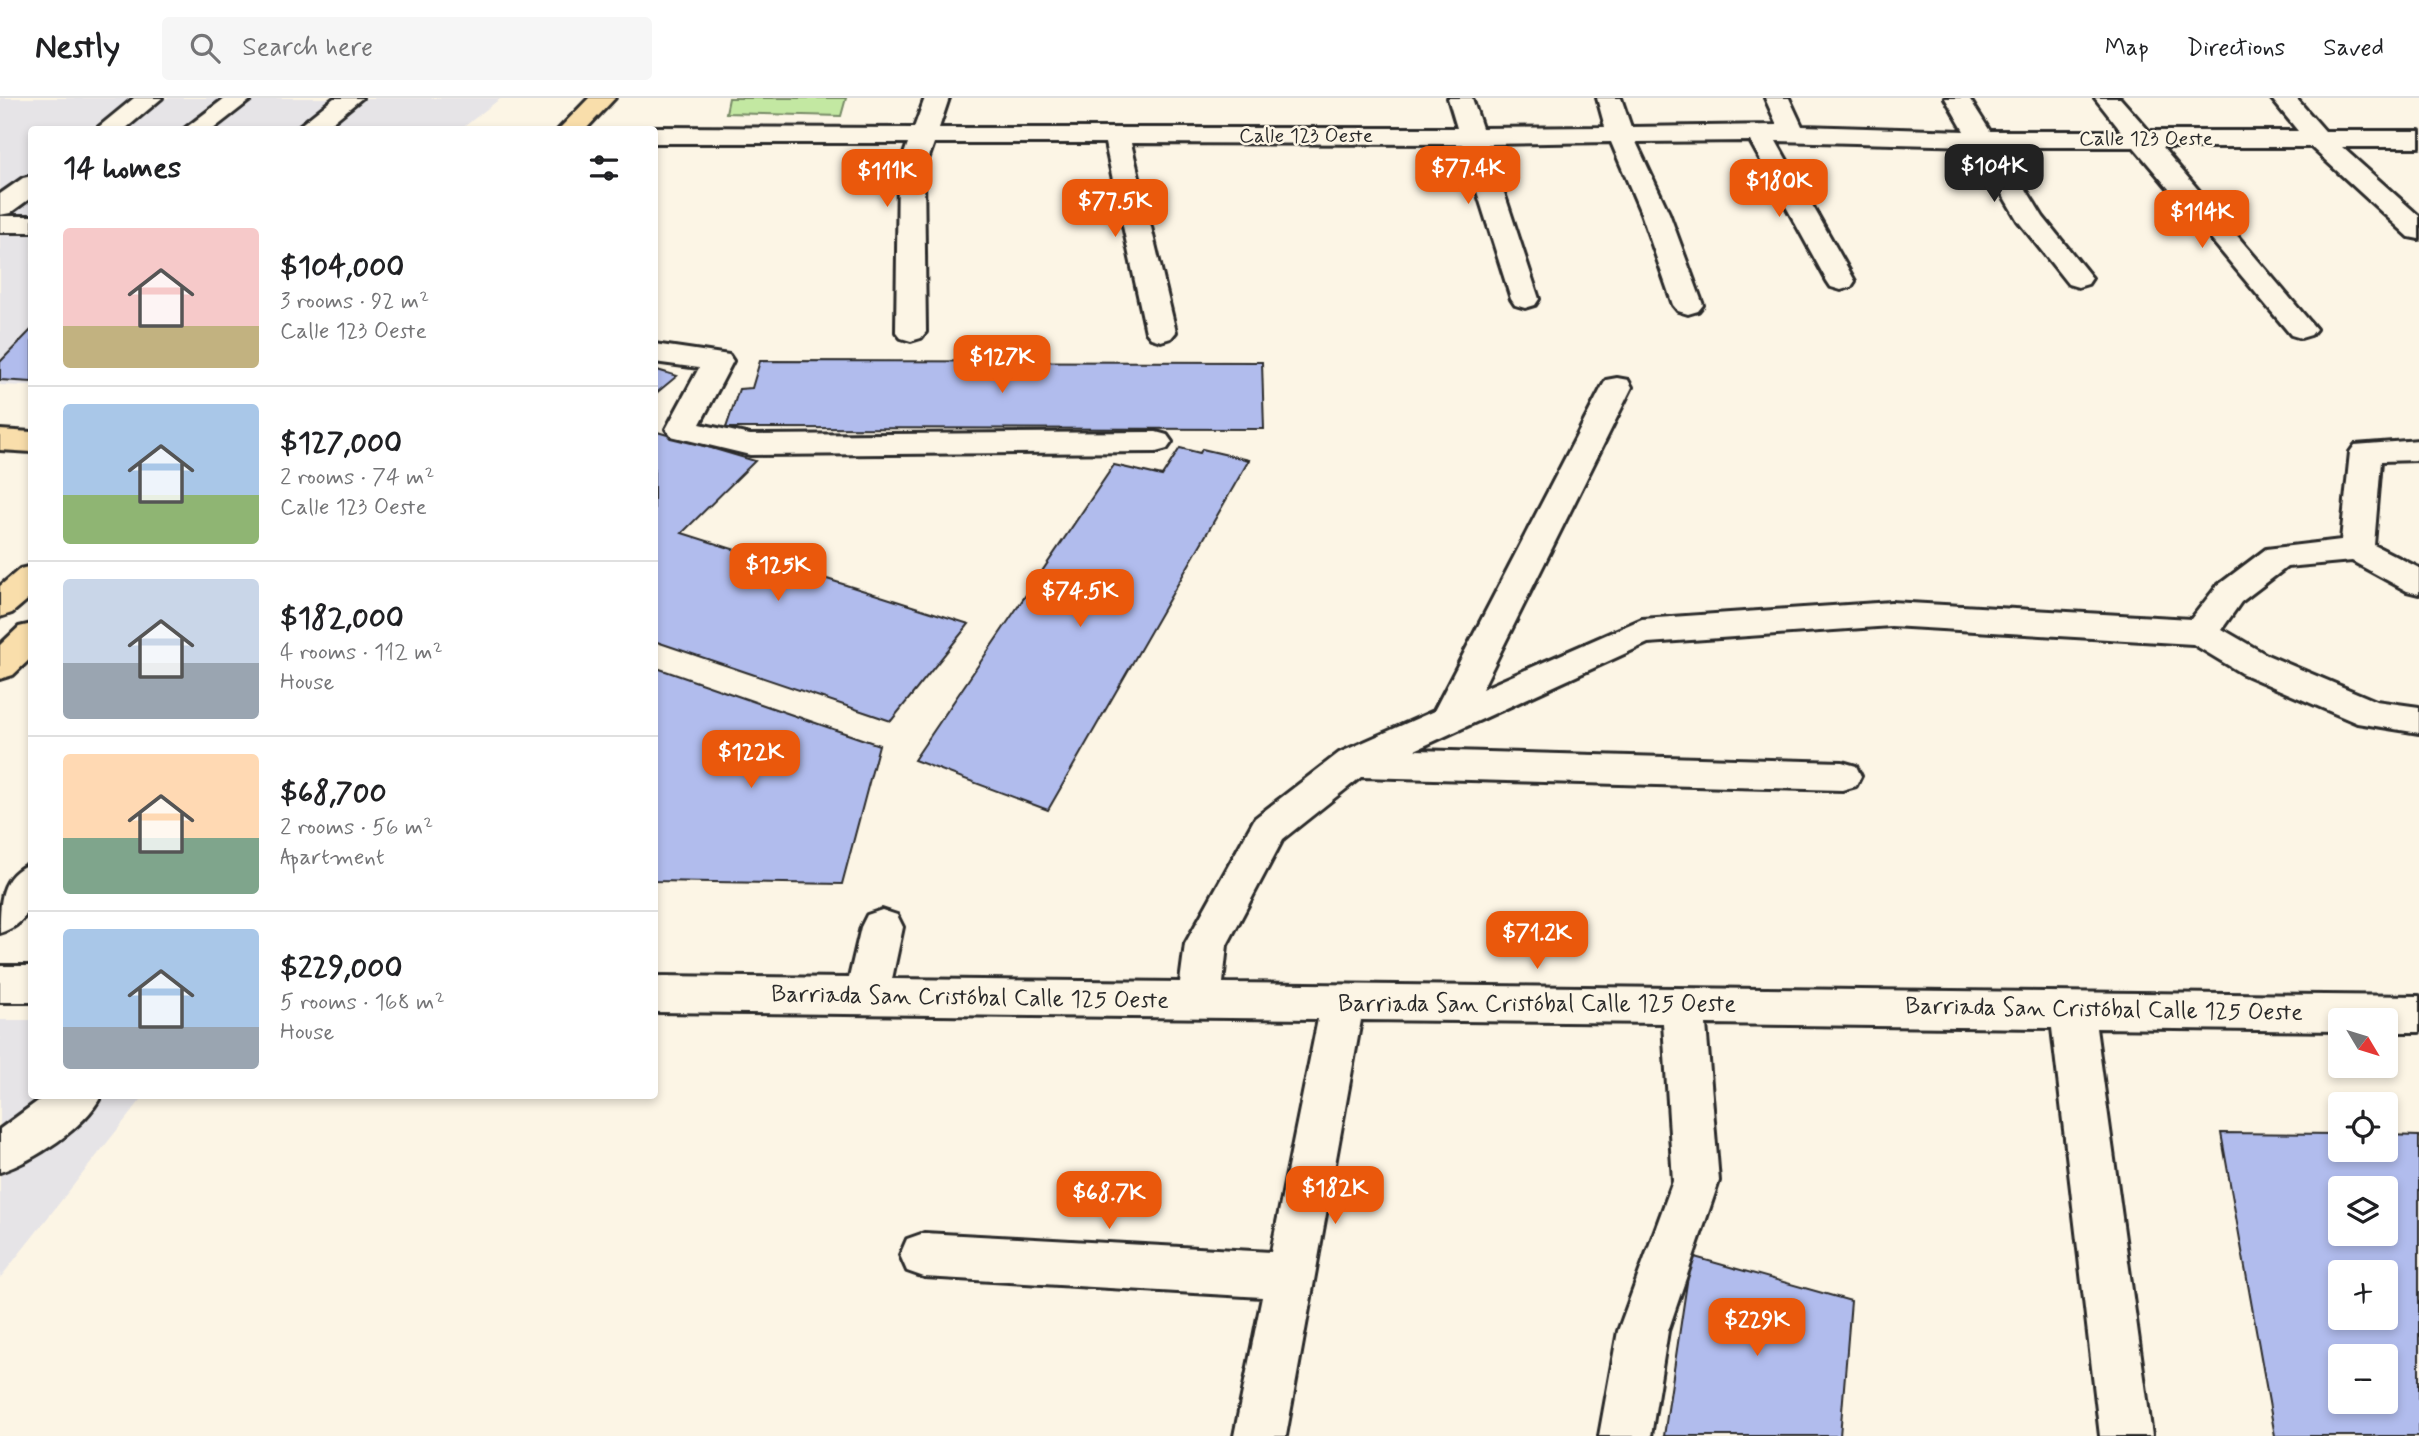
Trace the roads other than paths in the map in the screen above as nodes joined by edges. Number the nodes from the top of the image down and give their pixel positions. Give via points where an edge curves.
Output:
1 (150, 98) edge
2 (241, 98) edge
3 (350, 98) edge
4 (603, 98) edge
5 (937, 98) edge
6 (1460, 98) edge
7 (1609, 98) edge
8 (1777, 98) edge
9 (1957, 98) edge
10 (2107, 98) edge
11 (2283, 98) edge
12 (112, 126) edge
13 (201, 126) edge
14 (312, 126) edge
15 (574, 126) edge
16 (1793, 133) junction
17 (1620, 134) junction
18 (1759, 134) junction
19 (658, 135) edge
20 (1116, 135) junction
21 (923, 136) junction
22 (1470, 136) junction
23 (2141, 138) junction
24 (2317, 138) junction
25 (1982, 139) junction
26 (2419, 139) edge
27 (28, 187) edge
28 (0, 206) edge
29 (0, 224) edge
30 (28, 225) edge
31 (2419, 231) edge
32 (2078, 278) dead end
33 (1841, 281) dead end
34 (1525, 299) dead end
35 (1688, 305) dead end
36 (2301, 330) dead end
37 (911, 332) dead end
38 (1161, 332) dead end
39 (658, 353) edge
40 (1618, 387) dead end
41 (0, 440) edge
42 (28, 442) edge
43 (1156, 442) dead end
44 (2419, 450) edge
45 (2357, 550) junction
46 (28, 580) edge
47 (2419, 583) edge
48 (0, 605) edge
49 (2200, 632) junction
50 (28, 640) edge
51 (0, 666) edge
52 (1448, 719) junction
53 (2419, 720) edge
54 (1353, 763) junction
55 (1842, 776) dead end
56 (28, 882) edge
57 (0, 917) edge
58 (882, 927) dead end
59 (0, 984) edge
60 (28, 984) edge
61 (658, 994) edge
62 (866, 996) junction
63 (1199, 1001) junction
64 (1343, 1002) junction
65 (1683, 1004) junction
66 (2072, 1009) junction
67 (2419, 1014) edge
68 (74, 1099) edge
69 (0, 1152) edge
70 (924, 1255) dead end
71 (1290, 1276) junction
72 (1260, 1436) edge
73 (1625, 1436) edge
74 (2126, 1436) edge

1 - 12 street
2 - 13 street
3 - 14 street
4 - 15 main road
5 - 21 street
6 - 22 street
7 - 17 street
8 - 16 street
9 - 25 street
10 - 23 street
11 - 24 street
16 - 18 street, Calle 123 Oeste
16 - 25 street, Calle 123 Oeste
17 - 18 street, Calle 123 Oeste
17 - 22 street, Calle 123 Oeste
17 - 35 street
18 - 33 street
19 - 21 street, Calle 123 Oeste
20 - 21 street, Calle 123 Oeste
20 - 22 street, Calle 123 Oeste
20 - 38 street
21 - 37 street via 911,172
22 - 34 street
23 - 24 street, Calle 123 Oeste
23 - 25 street, Calle 123 Oeste
23 - 36 street
24 - 26 street, Calle 123 Oeste
24 - 31 street
25 - 32 street via 2032,221
27 - 28 street
29 - 30 street
39 - 43 street via 718,361 682,429 750,445
40 - 52 street
41 - 42 main road
44 - 45 street via 2366,452
45 - 47 street
45 - 49 street via 2278,557 2229,594
46 - 48 main road
49 - 52 street via 1891,614 1642,631
49 - 53 street via 2254,664 2370,714
50 - 51 main road
52 - 54 street
54 - 55 street
54 - 63 street via 1269,829 1206,944
56 - 57 street
58 - 62 street
59 - 60 street
61 - 62 street, Barriada San Cristóbal Calle 125 Oeste
62 - 63 street, Barriada San Cristóbal Calle 125 Oeste
63 - 64 street, Barriada San Cristóbal Calle 125 Oeste
64 - 65 street, Barriada San Cristóbal Calle 125 Oeste
64 - 71 street
65 - 66 street, Barriada San Cristóbal Calle 125 Oeste
65 - 73 street via 1696,1181 1643,1331
66 - 67 street, Barriada San Cristóbal Calle 125 Oeste
66 - 74 street
68 - 69 street
70 - 71 street
71 - 72 street

